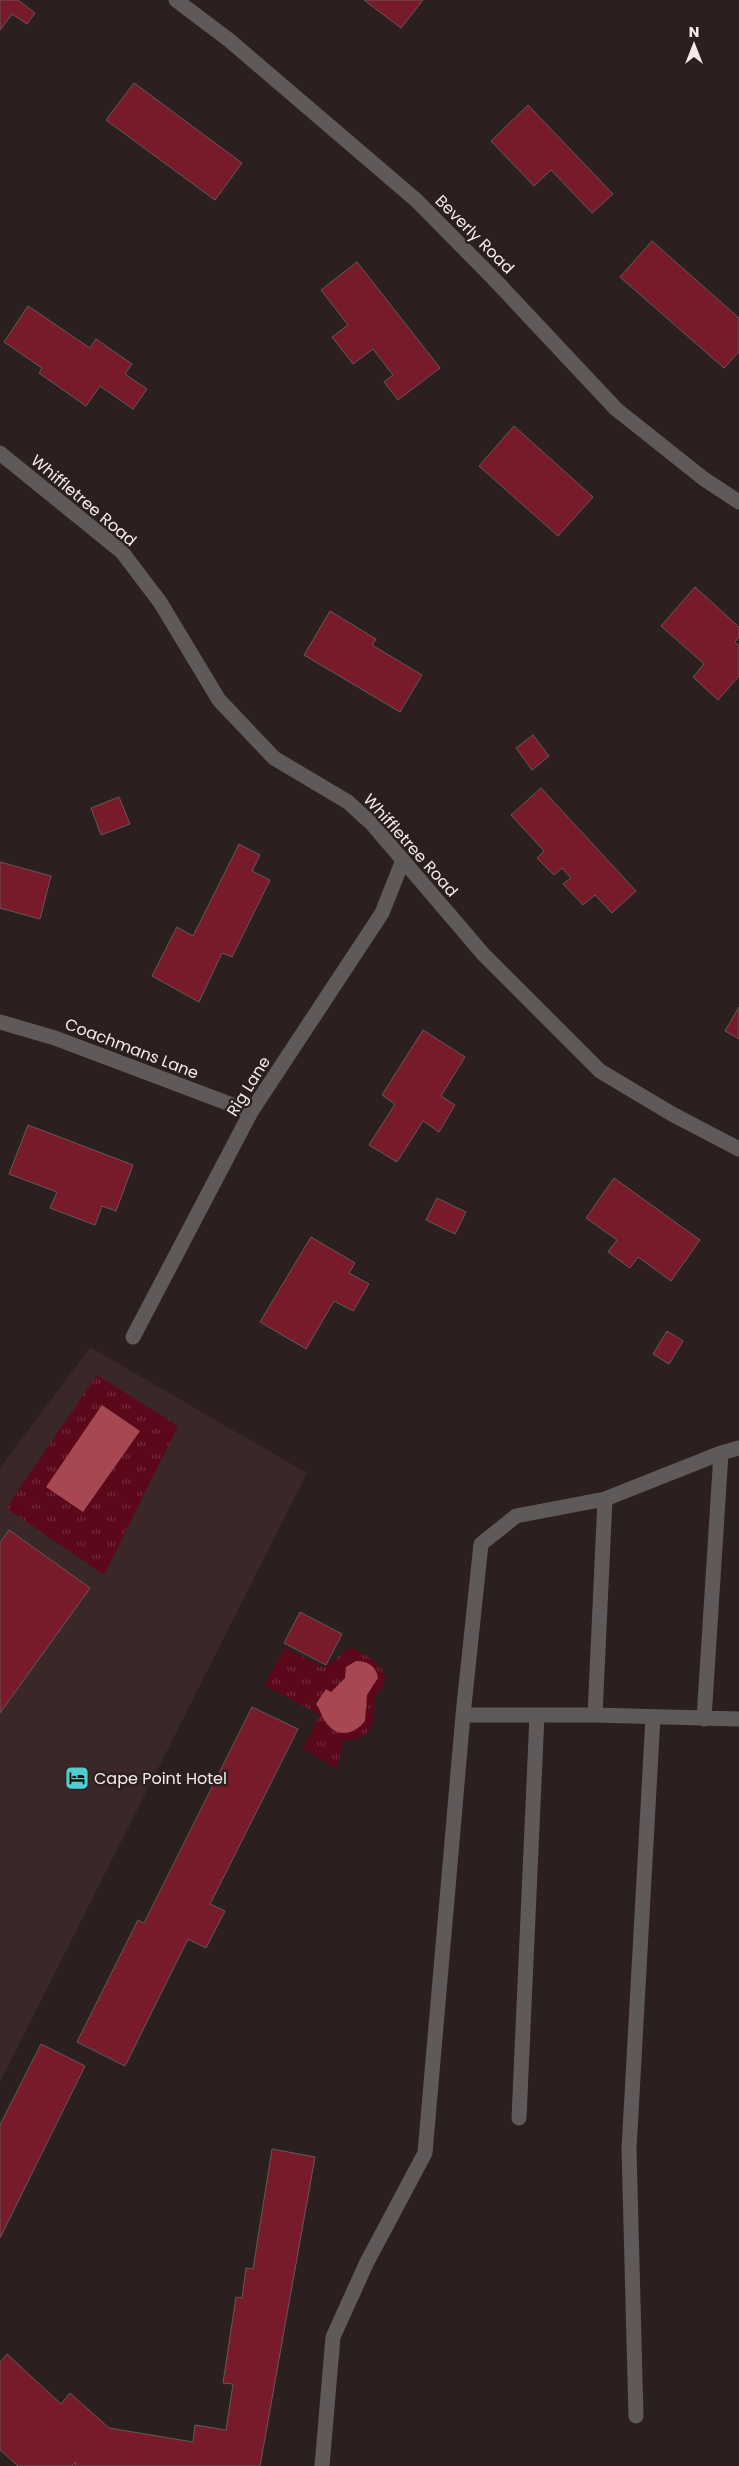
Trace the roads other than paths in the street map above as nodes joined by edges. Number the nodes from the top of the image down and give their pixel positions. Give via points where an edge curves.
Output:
1 (176, 0) edge
2 (0, 453) edge
3 (739, 502) edge
4 (403, 860) junction
5 (0, 1022) edge
6 (251, 1112) junction
7 (739, 1148) edge
8 (133, 1338) dead end
9 (739, 1448) edge
10 (721, 1453) junction
11 (605, 1498) junction
12 (463, 1715) junction
13 (537, 1715) junction
14 (595, 1715) junction
15 (653, 1718) junction
16 (704, 1719) junction
17 (739, 1719) edge
18 (519, 2118) dead end
19 (636, 2416) dead end
20 (322, 2466) edge

1 - 3 street, Beverly Road via 237,46 416,200 616,409 704,479
2 - 4 street, Whiffletree Road via 122,552 160,602 219,700 274,758 348,802
4 - 6 street, Rig Lane via 382,913
4 - 7 street, Whiffletree Road via 484,955 600,1071 672,1114
5 - 6 street, Coachmans Lane via 55,1038
6 - 8 street, Rig Lane
9 - 10 street
10 - 11 street
10 - 16 street
11 - 12 street via 516,1516 481,1544
11 - 14 street
12 - 13 street
12 - 20 street via 424,2154 367,2262 333,2337
13 - 14 street
13 - 18 street
14 - 15 street
15 - 16 street
15 - 19 street via 629,2150
16 - 17 street

